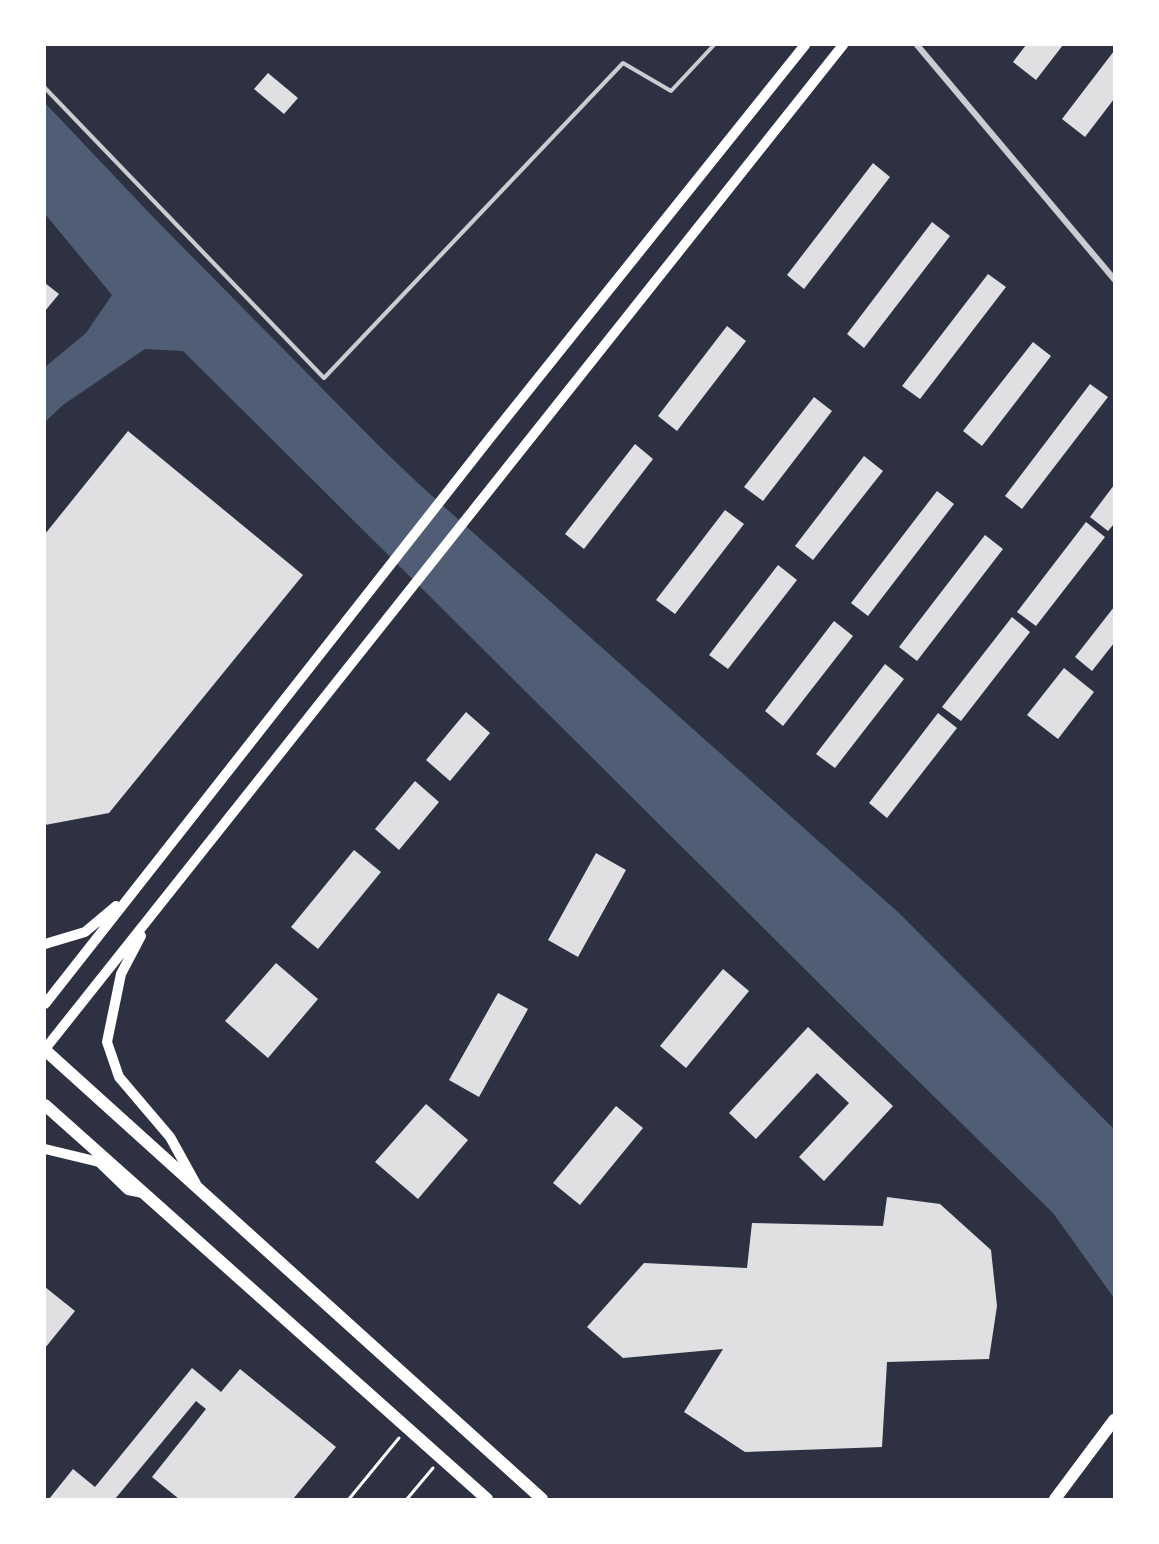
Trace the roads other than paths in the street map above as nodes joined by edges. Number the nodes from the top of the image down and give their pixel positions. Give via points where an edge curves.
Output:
1 (714, 45) edge
2 (805, 45) edge
3 (843, 45) edge
4 (917, 45) edge
5 (45, 88) edge
6 (1114, 279) edge
7 (132, 893) junction
8 (154, 912) junction
9 (45, 944) edge
10 (45, 1004) edge
11 (45, 1050) edge
12 (45, 1105) edge
13 (45, 1149) edge
14 (199, 1189) junction
15 (143, 1193) junction
16 (1114, 1420) edge
17 (487, 1499) edge
18 (542, 1499) edge
19 (1055, 1499) edge

1 - 5 lane via 671,91 623,63 324,378
2 - 7 main road
3 - 8 main road
4 - 6 street
7 - 9 main road via 85,932
7 - 10 main road
8 - 11 main road
8 - 14 main road via 121,974 107,1042 119,1077 170,1137
11 - 14 main road
12 - 15 main road
13 - 15 main road via 99,1162 128,1190
14 - 18 main road
15 - 17 main road
16 - 19 main road

